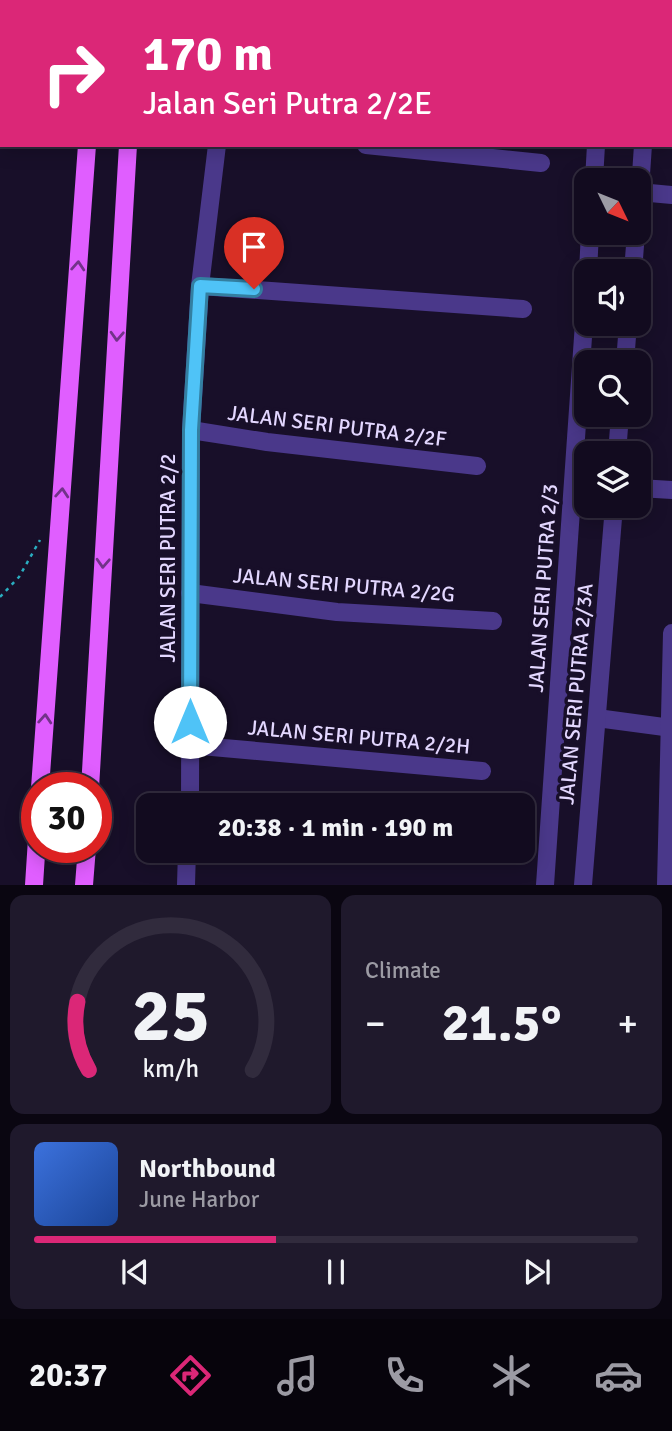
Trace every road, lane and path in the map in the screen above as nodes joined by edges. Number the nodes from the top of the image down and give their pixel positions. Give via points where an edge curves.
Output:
1 (87, 147) edge
2 (128, 147) edge
3 (217, 147) edge
4 (385, 147) edge
5 (596, 147) edge
6 (643, 147) edge
7 (541, 163) dead end
8 (595, 168) edge
9 (641, 168) edge
10 (672, 195) edge
11 (651, 196) edge
12 (200, 286) junction
13 (523, 309) dead end
14 (583, 336) edge
15 (191, 430) junction
16 (477, 466) dead end
17 (651, 489) edge
18 (672, 490) edge
19 (613, 518) edge
20 (41, 537) dead end
21 (190, 593) junction
22 (0, 597) edge
23 (493, 621) dead end
24 (672, 633) edge
25 (597, 718) junction
26 (670, 728) edge
27 (190, 745) junction
28 (482, 771) dead end
29 (41, 772) edge
30 (91, 772) edge
31 (190, 793) edge
32 (35, 863) edge
33 (85, 863) edge
34 (187, 863) edge
35 (34, 885) edge
36 (84, 885) edge
37 (186, 885) edge
38 (545, 885) edge
39 (583, 885) edge
40 (666, 885) edge

29 -> 1 main road
2 -> 30 main road
3 - 12 street, JALAN SERI PUTRA 2/2
4 - 7 street
5 - 8 street
6 - 9 street
10 - 11 street
12 - 13 street
12 - 15 street, JALAN SERI PUTRA 2/2
14 - 38 street, JALAN SERI PUTRA 2/3
15 - 16 street, JALAN SERI PUTRA 2/2F
15 - 21 street, JALAN SERI PUTRA 2/2
17 - 18 street
19 - 25 street, JALAN SERI PUTRA 2/3A
20 - 22 path via 19,577
21 - 23 street, JALAN SERI PUTRA 2/2G via 337,612
21 - 27 street, JALAN SERI PUTRA 2/2
24 - 26 street
25 - 26 street
25 - 39 street, JALAN SERI PUTRA 2/3A
26 - 40 street
27 - 28 street, JALAN SERI PUTRA 2/2H
27 - 31 street, JALAN SERI PUTRA 2/2
32 - 35 main road
33 - 36 main road
34 - 37 street

